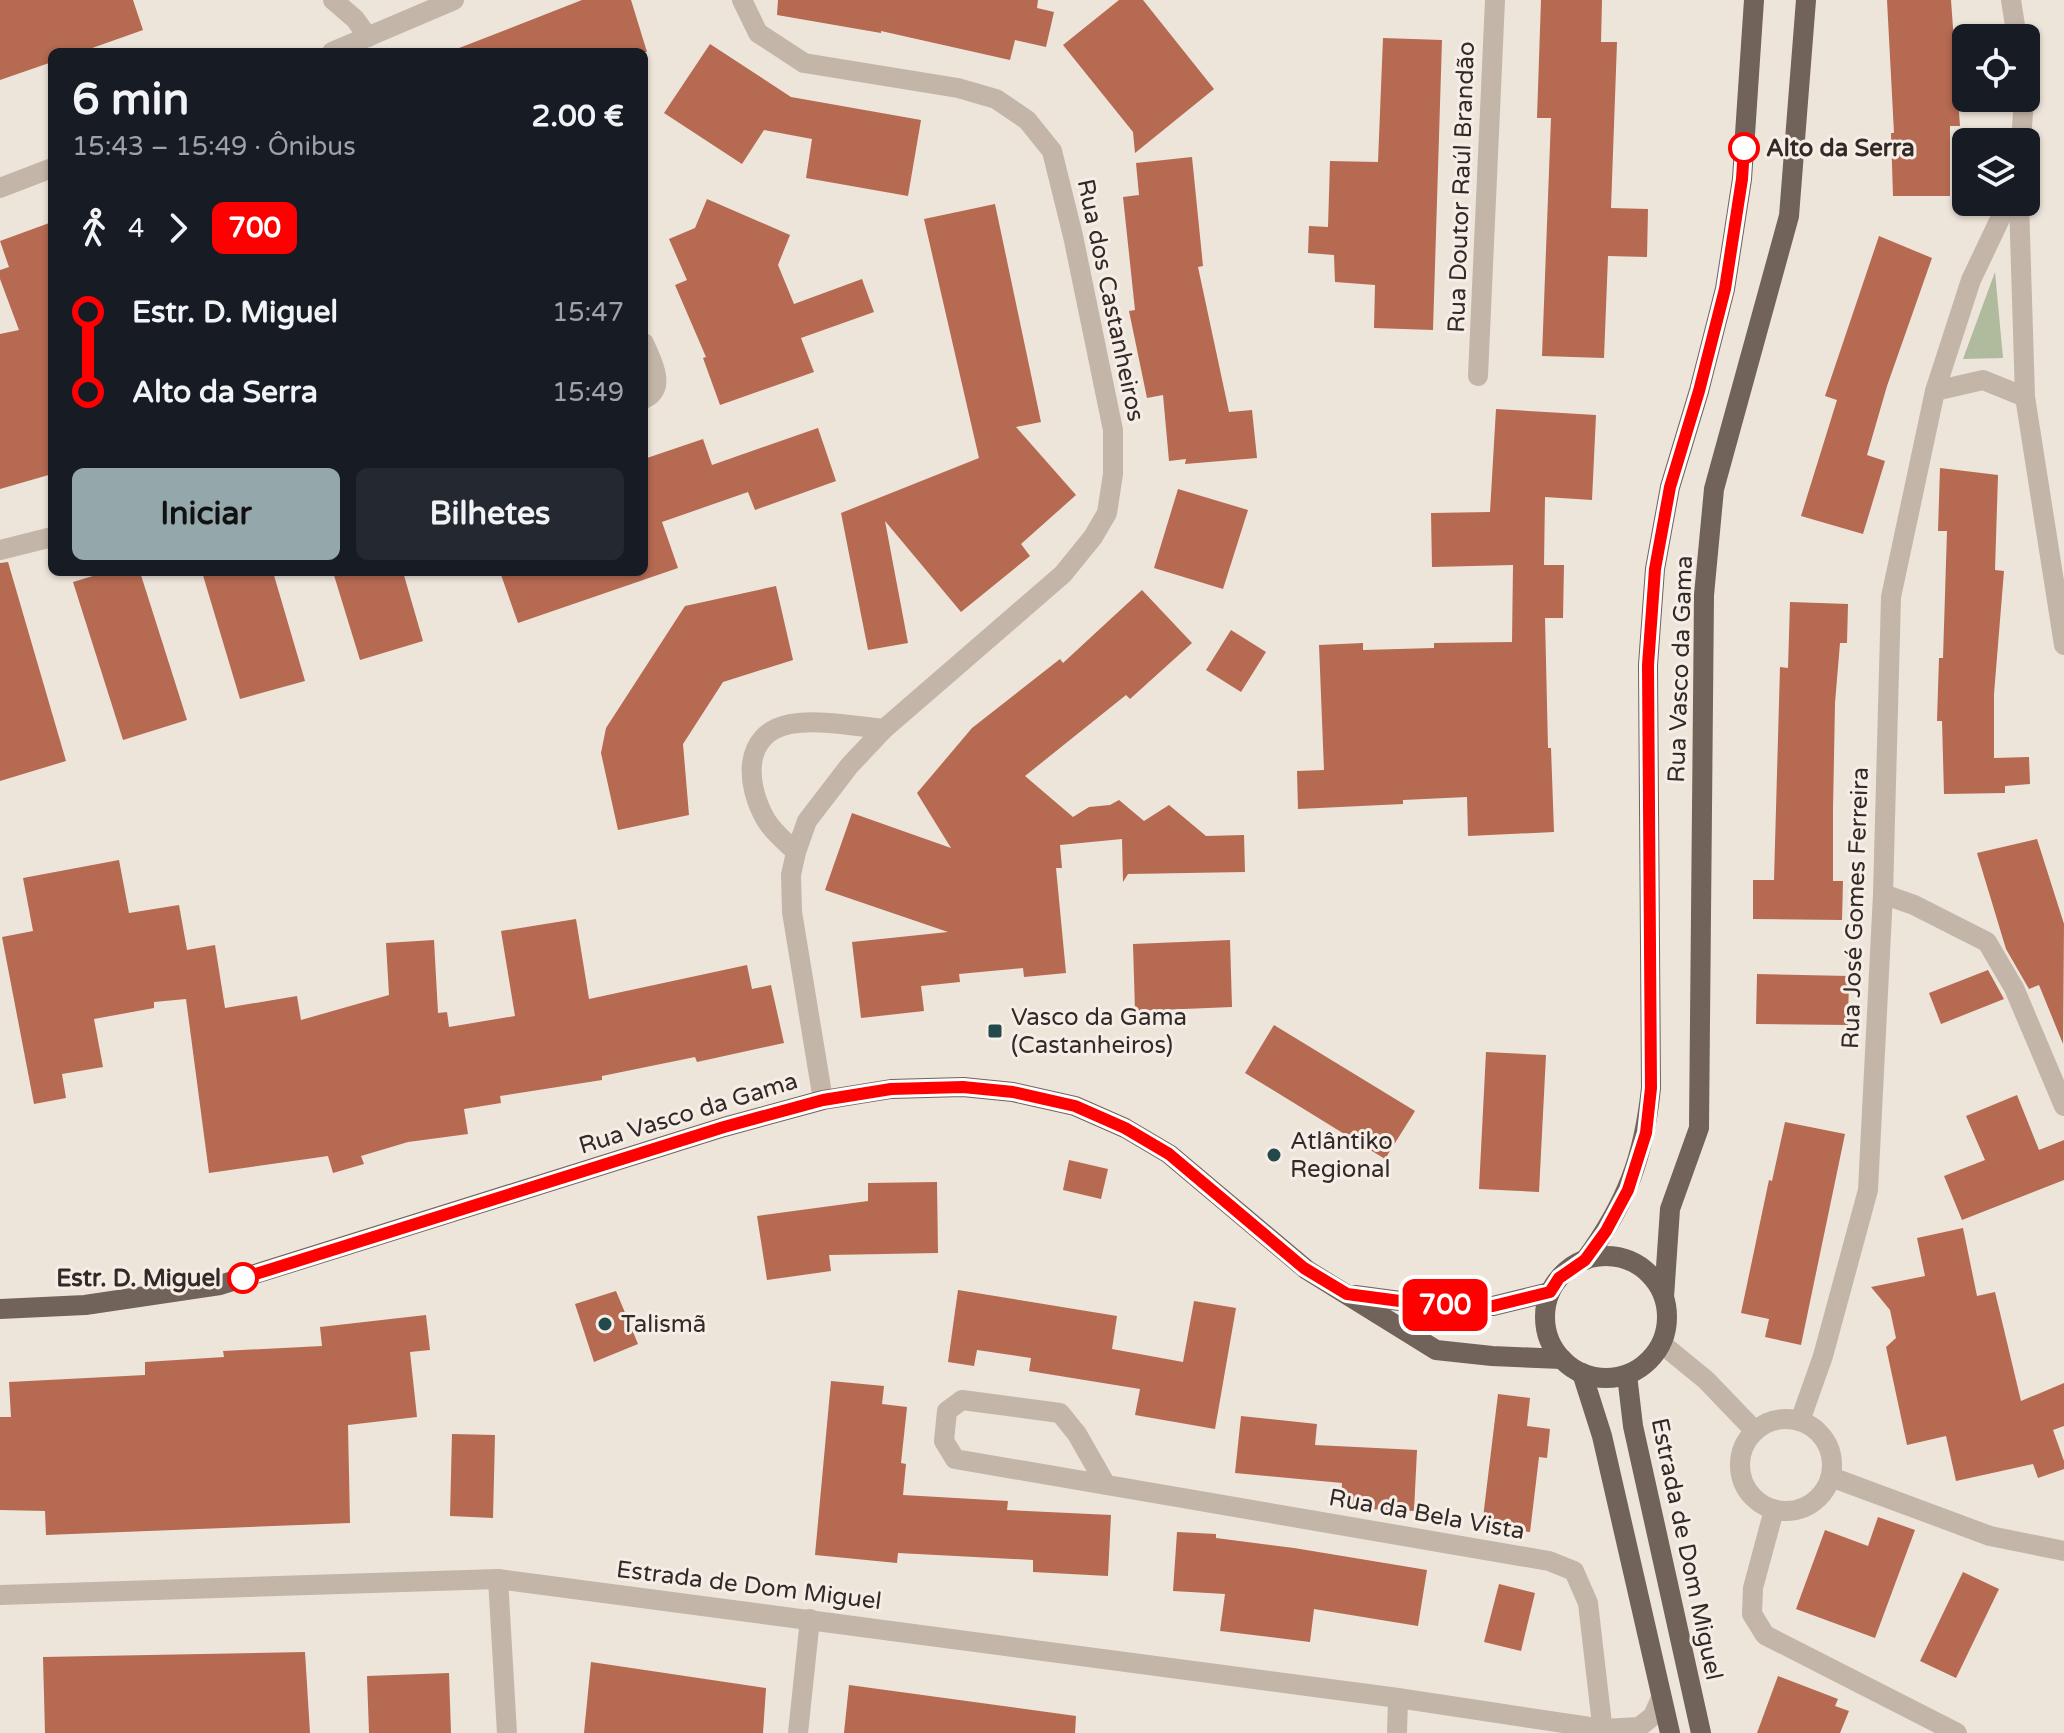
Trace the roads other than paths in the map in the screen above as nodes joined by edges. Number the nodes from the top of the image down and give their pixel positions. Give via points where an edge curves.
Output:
1 (333, 0) edge
2 (454, 0) edge
3 (742, 0) edge
4 (1495, 0) edge
5 (1754, 0) edge
6 (1806, 0) edge
7 (2011, 0) edge
8 (2015, 24) edge
9 (368, 37) junction
10 (342, 48) edge
11 (48, 170) edge
12 (0, 188) edge
13 (2001, 216) edge
14 (2019, 216) edge
15 (648, 352) edge
16 (1478, 376) dead end
17 (1935, 391) junction
18 (648, 397) edge
19 (2025, 397) junction
20 (48, 538) edge
21 (0, 550) edge
22 (2064, 645) edge
23 (884, 729) junction
24 (796, 852) junction
25 (1883, 894) junction
26 (823, 1100) junction
27 (2064, 1106) edge
28 (1585, 1260) junction
29 (1550, 1292) junction
30 (1347, 1294) junction
31 (1664, 1297) junction
32 (0, 1309) edge
33 (1662, 1344) junction
34 (1562, 1359) junction
35 (1582, 1373) junction
36 (1627, 1375) junction
37 (1800, 1421) junction
38 (1755, 1431) junction
39 (1831, 1477) junction
40 (1106, 1485) junction
41 (1774, 1510) junction
42 (2064, 1551) edge
43 (498, 1579) junction
44 (0, 1595) edge
45 (810, 1619) junction
46 (1398, 1698) junction
47 (1661, 1698) junction
48 (1487, 1713) junction
49 (1603, 1731) edge
50 (507, 1733) edge
51 (798, 1733) edge
52 (1397, 1733) edge
53 (1523, 1733) edge
54 (1670, 1733) edge
55 (1701, 1733) edge
56 (1957, 1733) edge

1 - 9 street
2 - 9 street
3 - 23 street, Rua dos Castanheiros via 758,33 804,63 958,88 996,99 1027,120 1052,151 1113,430 1107,513 1093,537 1063,574
4 - 16 street, Rua Doutor Raúl Brandão
5 - 28 main road, Rua Vasco da Gama via 1742,179 1725,289 1670,487 1655,569 1648,665 1651,1088 1646,1133 1628,1190
6 - 31 main road, Rua Vasco da Gama via 1789,216 1714,489 1704,595 1699,1128 1670,1209
7 - 8 street
9 - 10 street
11 - 12 street
13 - 17 street, Rua José Gomes Ferreira via 1971,280
14 - 19 street
15 - 18 street via 656,384
17 - 19 street via 1983,380
17 - 25 street, Rua José Gomes Ferreira via 1891,597
19 - 22 street
20 - 21 street
23 - 24 street, Rua dos Castanheiros via 807,821
23 - 24 street via 792,724 760,742 750,776 756,799 767,823
24 - 26 street, Rua dos Castanheiros via 792,912
25 - 27 street via 1987,942 2014,988
25 - 37 street, Rua José Gomes Ferreira via 1868,1190
26 - 30 main road, Rua Vasco da Gama via 891,1089 963,1087 1075,1106 1169,1154 1304,1268
26 - 32 main road, Rua Vasco da Gama via 220,1285 85,1305
28 - 29 main road via 1559,1278
28 - 31 main road via 1623,1258 1648,1273
29 - 30 main road, Rua Vasco da Gama via 1493,1306 1430,1305
29 - 34 main road via 1546,1327
30 - 34 main road, Rua Vasco da Gama via 1436,1350
31 - 33 main road via 1667,1329
33 - 36 main road via 1641,1368
33 - 38 street
34 - 35 main road
35 - 36 main road via 1596,1378
35 - 47 main road via 1602,1436
36 - 55 main road, Estrada de Dom Miguel via 1633,1426
37 - 38 street via 1768,1422
37 - 39 street via 1823,1436 1833,1463
38 - 41 street via 1741,1455 1743,1483 1761,1504
39 - 41 street via 1826,1491 1803,1509
39 - 42 street via 1990,1536
40 - 40 street, Rua da Bela Vista via 955,1459 944,1441 947,1411 962,1400 1060,1413
40 - 49 street, Rua da Bela Vista via 1549,1561 1574,1571 1588,1603
41 - 56 street via 1753,1588 1752,1614 1765,1635
43 - 44 street, Estrada de Dom Miguel
43 - 45 street, Estrada de Dom Miguel
43 - 50 street
45 - 46 street, Estrada de Dom Miguel
45 - 51 street
46 - 48 street, Estrada de Dom Miguel
46 - 52 street
47 - 49 street, Estrada de Dom Miguel via 1653,1716 1639,1727
47 - 54 main road
48 - 49 street, Estrada de Dom Miguel
48 - 53 street, Estrada de Dom Miguel

